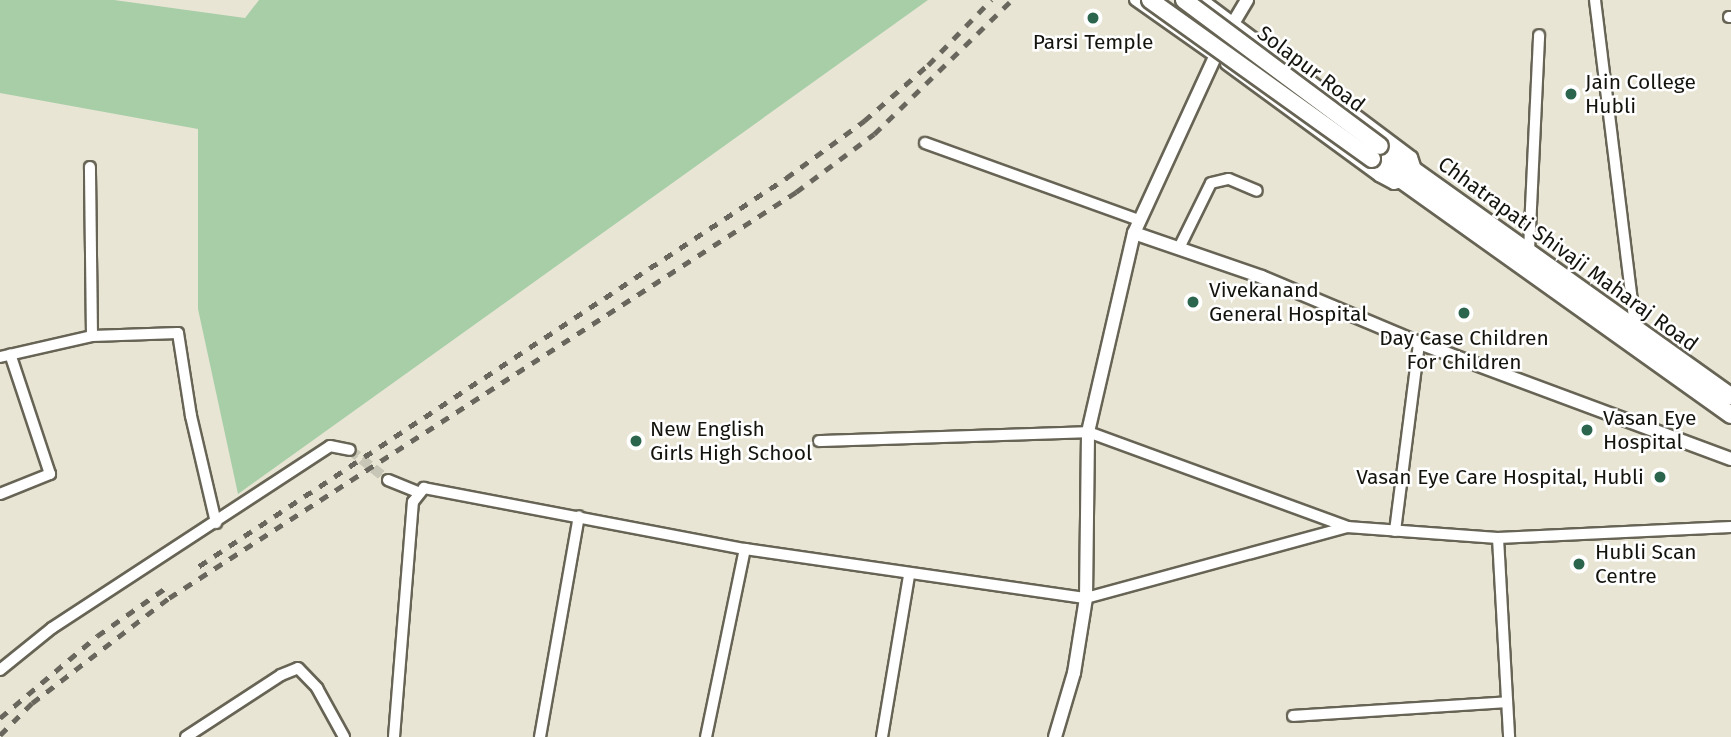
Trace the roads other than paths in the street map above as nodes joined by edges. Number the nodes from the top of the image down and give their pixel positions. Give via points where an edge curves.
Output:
1 (1135, 0) edge
2 (1150, 0) edge
3 (1184, 0) edge
4 (1203, 0) edge
5 (1247, 0) edge
6 (1595, 0) edge
7 (1233, 23) junction
8 (1539, 35) dead end
9 (1216, 57) junction
10 (925, 143) dead end
11 (1376, 153) junction
12 (90, 167) dead end
13 (1411, 176) junction
14 (1257, 191) dead end
15 (1139, 220) junction
16 (1134, 233) junction
17 (1179, 248) junction
18 (1529, 250) junction
19 (1635, 328) junction
20 (92, 336) junction
21 (1419, 343) junction
22 (5, 355) edge
23 (1731, 396) edge
24 (1731, 415) edge
25 (1088, 432) junction
26 (819, 441) dead end
27 (350, 450) dead end
28 (1731, 459) edge
29 (388, 480) tunnel mouth
30 (417, 492) junction
31 (0, 494) edge
32 (579, 516) junction
33 (216, 523) junction
34 (1347, 527) junction
35 (1731, 527) edge
36 (1395, 531) junction
37 (1498, 538) junction
38 (745, 548) junction
39 (909, 575) junction
40 (1086, 598) junction
41 (0, 670) edge
42 (1507, 702) junction
43 (1293, 716) dead end
44 (340, 736) edge
45 (186, 737) edge
46 (394, 737) edge
47 (540, 737) edge
48 (706, 737) edge
49 (882, 737) edge
50 (1055, 737) edge
51 (1509, 737) edge

1 - 9 street
2 - 11 main road, bridge
3 - 11 main road, Solapur Road, bridge
4 - 7 street
5 - 7 street
6 - 19 street
7 - 9 street
7 - 13 street via 1412,157
8 - 18 street
9 - 13 street via 1379,176 1394,184
9 - 15 street
10 - 15 street
11 - 13 main road, Chhatrapati Shivaji Maharaj Road
12 - 20 street
13 - 18 main road, Chhatrapati Shivaji Maharaj Road
13 - 24 main road
14 - 17 street via 1229,179 1212,183
15 - 16 street
16 - 17 street
16 - 25 street
17 - 21 street via 1262,277
18 - 19 main road, Chhatrapati Shivaji Maharaj Road
19 - 23 main road, Chhatrapati Shivaji Maharaj Road
20 - 22 street
20 - 33 street via 178,332 196,441
21 - 28 street
21 - 36 street
22 - 31 street via 50,474
25 - 26 street
25 - 34 street
25 - 40 street
27 - 33 street via 330,446
29 - 30 street
30 - 32 street via 432,487
30 - 46 street
32 - 38 street
32 - 47 street
33 - 41 street via 52,628
34 - 36 street
34 - 40 street
35 - 37 street
36 - 37 street
37 - 42 street
38 - 39 street
38 - 48 street
39 - 40 street
39 - 49 street
40 - 50 street via 1074,673
42 - 43 street
42 - 51 street
44 - 45 street via 317,688 298,668

